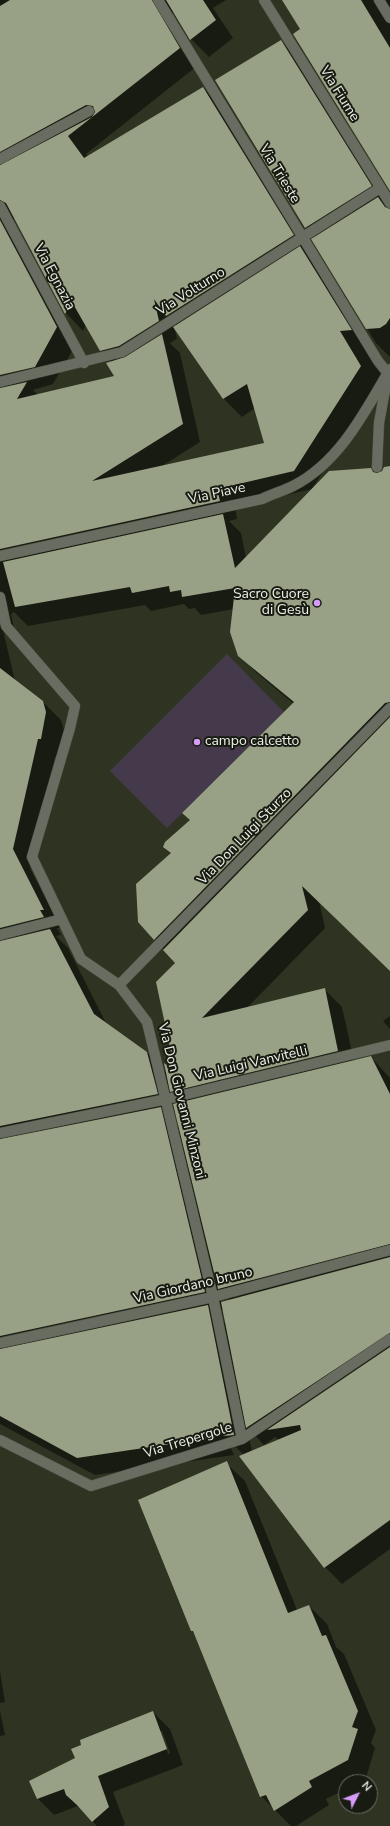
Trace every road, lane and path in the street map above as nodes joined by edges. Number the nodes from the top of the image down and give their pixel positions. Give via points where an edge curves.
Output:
1 (158, 0) edge
2 (264, 0) edge
3 (379, 0) edge
4 (390, 18) edge
5 (89, 111) dead end
6 (0, 159) edge
7 (380, 188) junction
8 (390, 203) edge
9 (0, 206) edge
10 (302, 238) junction
11 (84, 362) junction
12 (389, 373) edge
13 (0, 382) edge
14 (377, 467) dead end
15 (0, 556) edge
16 (0, 597) edge
17 (390, 708) edge
18 (62, 919) junction
19 (0, 936) edge
20 (119, 985) junction
21 (390, 1045) edge
22 (167, 1098) junction
23 (0, 1133) edge
24 (390, 1250) edge
25 (213, 1297) junction
26 (390, 1339) edge
27 (0, 1343) edge
28 (242, 1439) junction
29 (0, 1440) edge

1 - 10 street, Via Trieste
2 - 7 street, Via Fiume
3 - 4 street
5 - 6 street
7 - 8 street, Via Fiume
7 - 10 street, Via Volturno
9 - 11 street, Via Egnazia
10 - 11 street, Via Volturno via 122,352
10 - 12 street, Via Trieste via 378,361
11 - 13 street, Via Volturno
12 - 14 street via 379,423
12 - 15 street, Via Piave via 343,444 319,468 294,486 262,499
16 - 18 street, Via Don Giovanni Minzoni via 6,626 75,706 32,857
17 - 20 street, Via Don Luigi Sturzo
18 - 19 street
18 - 20 street, Via Don Giovanni Minzoni via 81,959
20 - 22 street, Via Don Giovanni Minzoni via 148,1022
21 - 22 street, Via Luigi Vanvitelli
22 - 23 street, Via Luigi Vanvitelli
22 - 25 street, Via Don Giovanni Minzoni
24 - 25 street, Via Giordano bruno
25 - 27 street, Via Giordano bruno
25 - 28 street, Via Don Giovanni Minzoni
26 - 28 street, Via Trepergole
28 - 29 street, Via Trepergole via 91,1486

